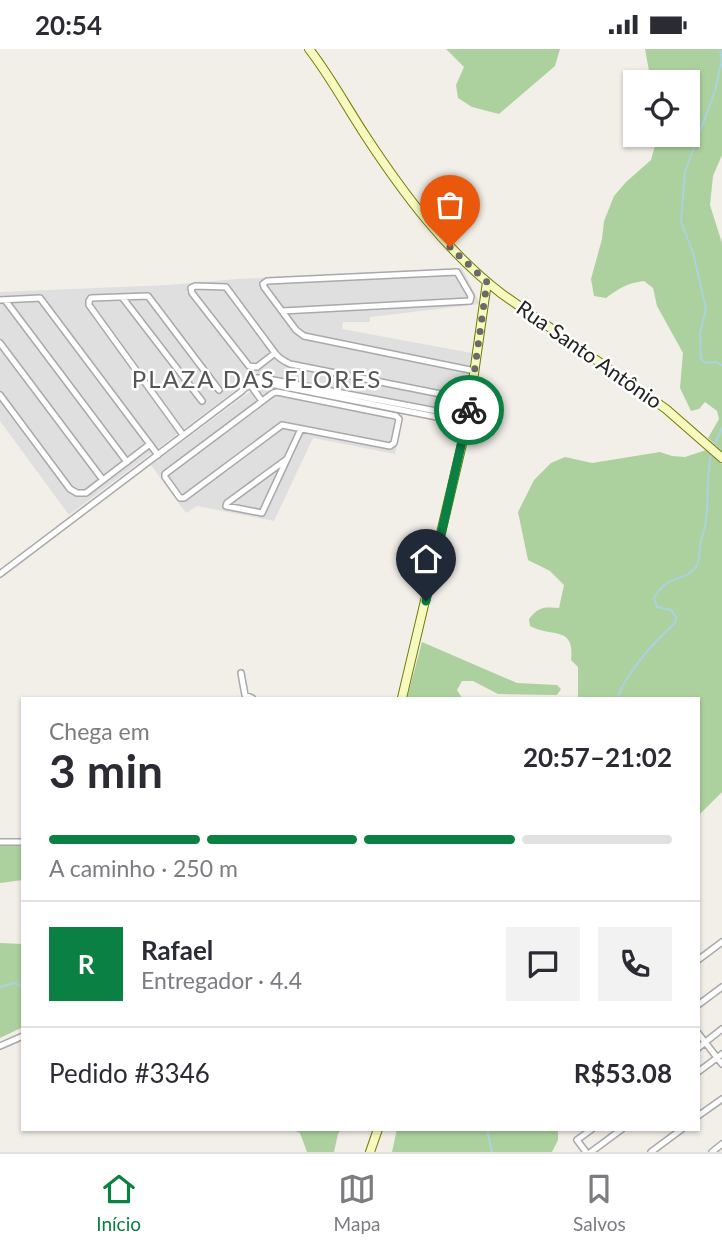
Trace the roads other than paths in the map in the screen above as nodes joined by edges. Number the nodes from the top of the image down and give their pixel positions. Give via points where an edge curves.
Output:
1 (309, 49) edge
2 (487, 282) junction
3 (122, 297) junction
4 (2, 300) edge
5 (282, 311) junction
6 (0, 343) edge
7 (275, 353) junction
8 (475, 371) junction
9 (250, 384) junction
10 (219, 390) dead end
11 (0, 394) edge
12 (471, 400) junction
13 (202, 401) dead end
14 (262, 401) junction
15 (467, 420) junction
16 (301, 429) junction
17 (183, 435) junction
18 (150, 445) junction
19 (716, 452) edge
20 (158, 455) junction
21 (287, 459) junction
22 (127, 462) junction
23 (103, 480) junction
24 (0, 574) edge
25 (241, 673) dead end
26 (250, 697) edge
27 (402, 697) edge
28 (0, 842) edge
29 (21, 842) edge
30 (722, 941) edge
31 (700, 958) edge
32 (722, 987) edge
33 (700, 1004) edge
34 (722, 1030) edge
35 (700, 1036) edge
36 (21, 1037) edge
37 (705, 1042) junction
38 (0, 1046) edge
39 (700, 1046) edge
40 (720, 1056) edge
41 (722, 1064) edge
42 (700, 1071) edge
43 (722, 1099) edge
44 (700, 1115) edge
45 (377, 1131) edge
46 (589, 1131) edge
47 (619, 1131) edge
48 (679, 1131) edge
49 (722, 1144) edge
50 (370, 1152) edge
51 (589, 1152) edge
52 (651, 1152) edge
53 (712, 1152) edge

1 - 2 main road, Rua Santo Antônio via 409,197 450,247
2 - 8 main road
2 - 19 main road, Rua Santo Antônio via 631,383
3 - 10 street via 148,296
3 - 13 street
3 - 17 street via 91,297 89,305
4 - 18 street via 40,298
4 - 22 street
5 - 5 street via 263,283 456,272 471,298
5 - 8 street via 304,336
6 - 23 street
7 - 7 street via 226,287 191,288 249,366 257,367
7 - 12 street via 290,364
8 - 12 main road
9 - 14 street
9 - 15 street
9 - 17 street
11 - 23 street via 69,489 82,494
12 - 15 main road
14 - 16 street via 277,392 399,419 390,446
14 - 16 street via 165,474 180,498 282,425
15 - 27 main road
16 - 21 street
17 - 20 street
18 - 20 street
18 - 22 street
20 - 24 street
21 - 21 street via 262,513 226,506 227,503
22 - 23 street
25 - 26 street via 245,695
28 - 29 street
30 - 31 street
32 - 33 street
34 - 37 street
35 - 37 street
36 - 38 street
37 - 39 street
37 - 40 street
40 - 41 street
40 - 42 street
43 - 44 street
45 - 50 main road
46 - 51 street via 577,1140
47 - 51 street
48 - 52 street
49 - 53 street

